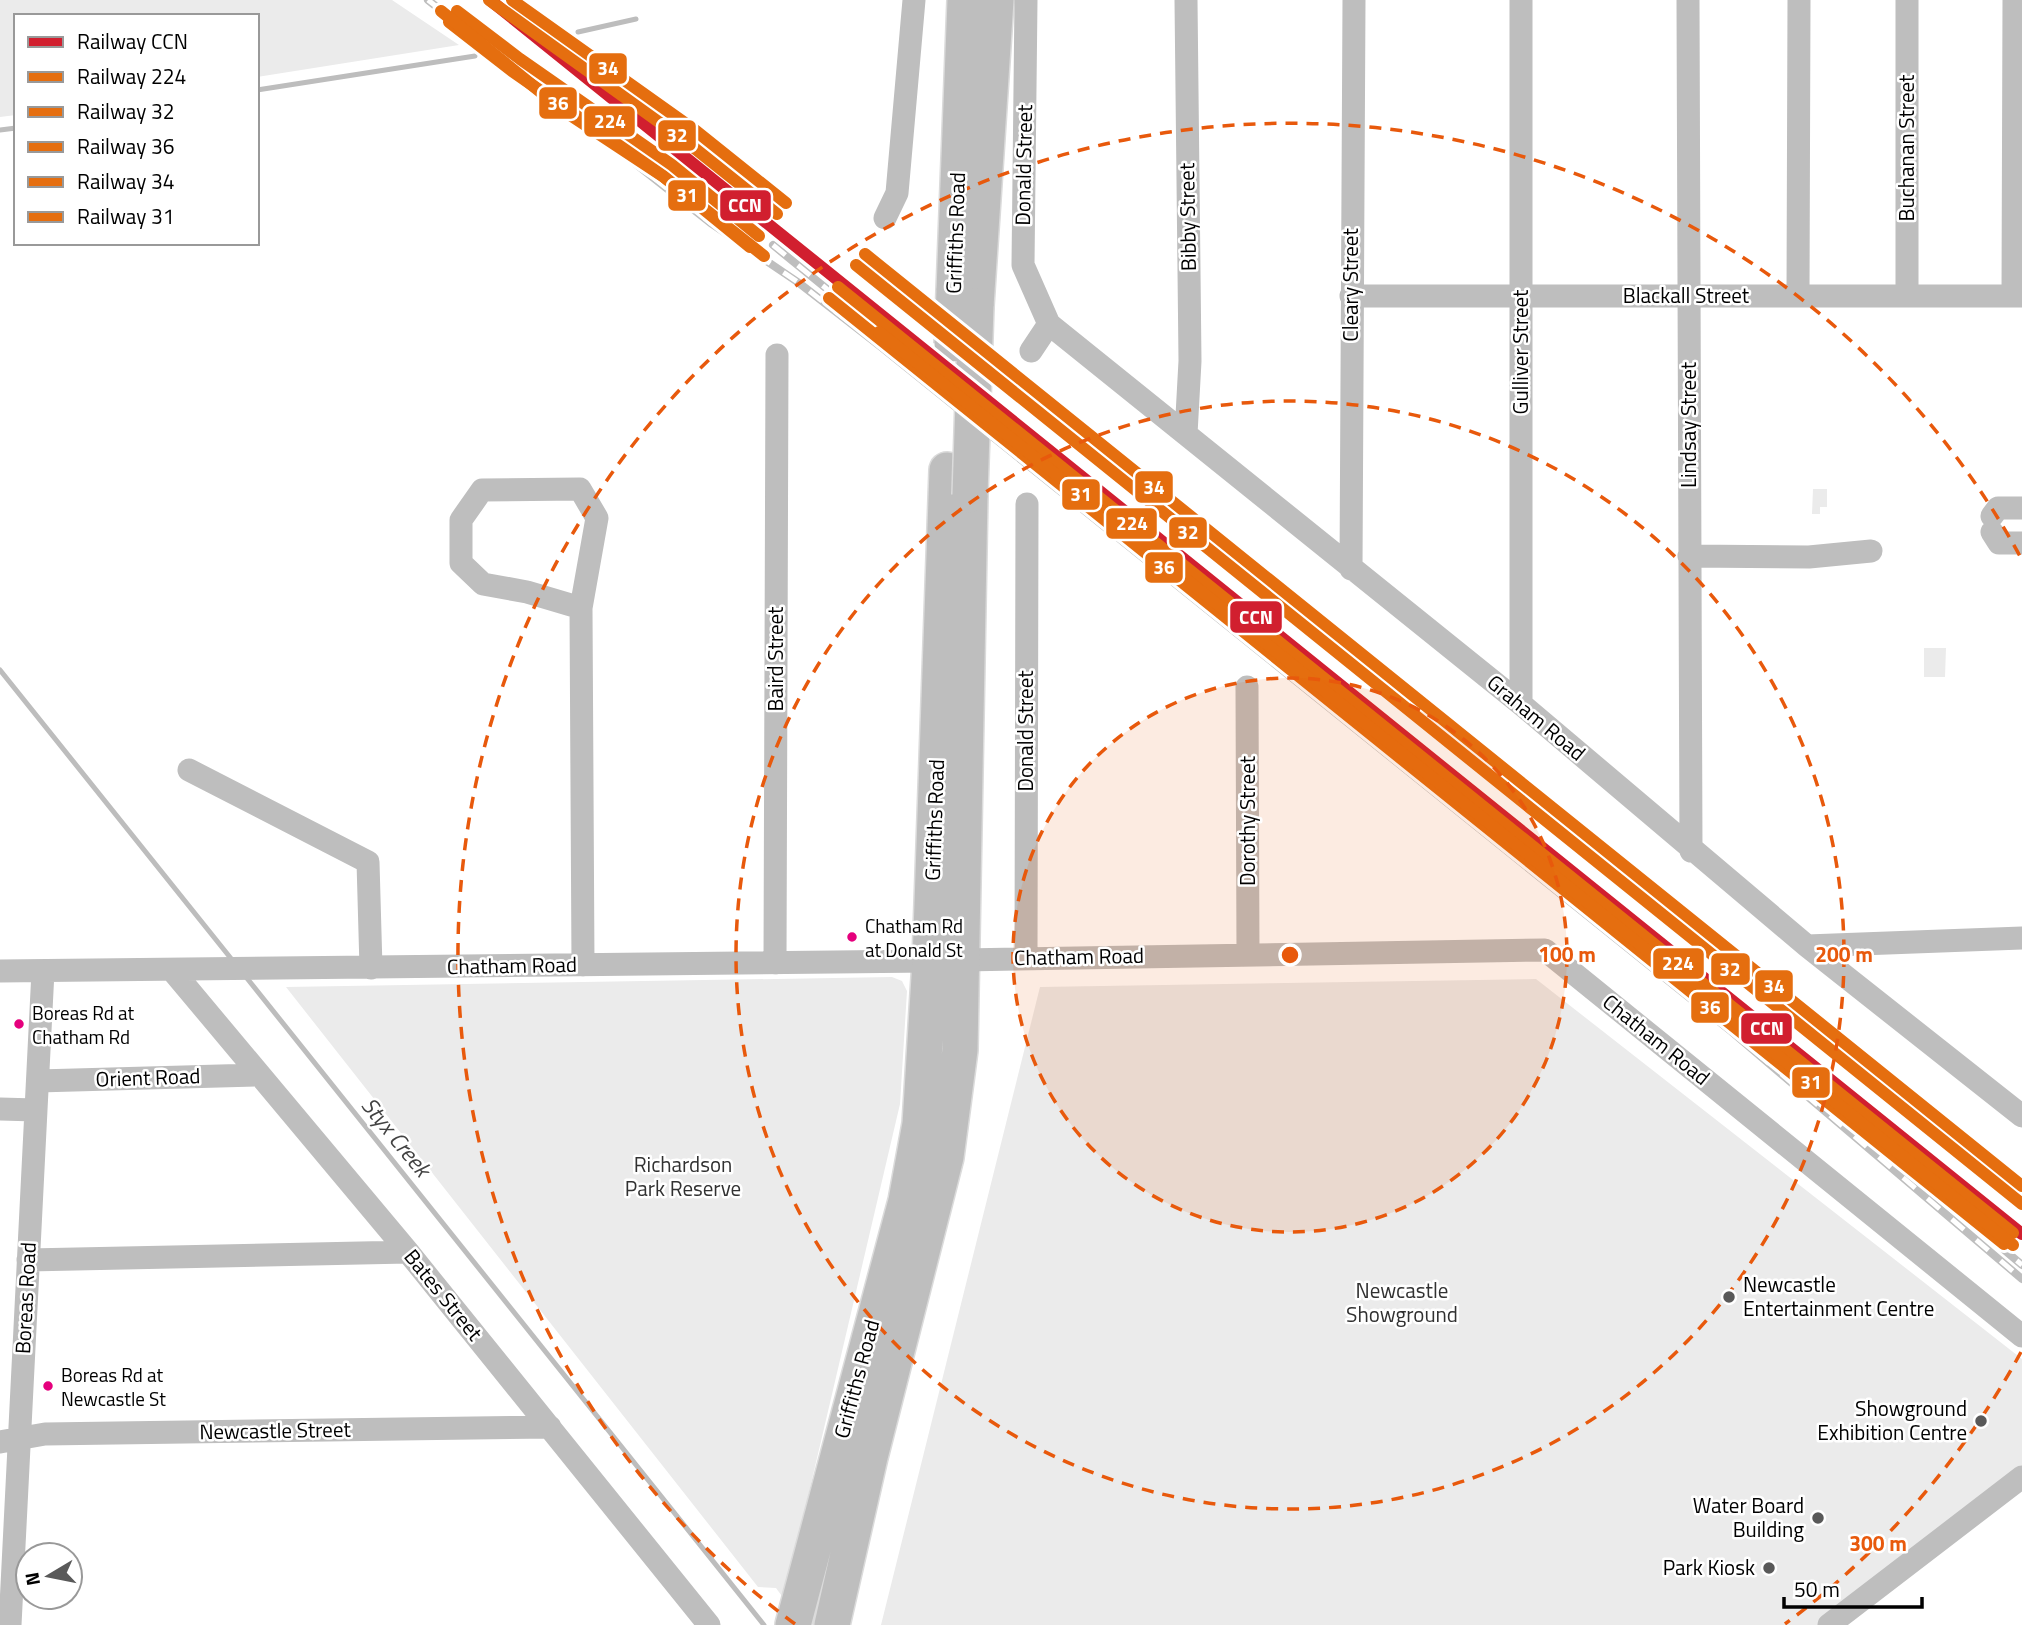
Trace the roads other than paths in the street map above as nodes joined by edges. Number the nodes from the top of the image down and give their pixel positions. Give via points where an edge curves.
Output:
1 (914, 0) edge
2 (965, 0) edge
3 (996, 0) edge
4 (1027, 0) edge
5 (1185, 0) edge
6 (1354, 0) edge
7 (1521, 0) edge
8 (1688, 0) edge
9 (1799, 0) edge
10 (1907, 0) edge
11 (2014, 0) edge
12 (885, 218) dead end
13 (1351, 296) junction
14 (1521, 296) junction
15 (1688, 296) junction
16 (1798, 296) junction
17 (1907, 296) junction
18 (2018, 296) edge
19 (965, 298) junction
20 (1049, 324) junction
21 (1031, 351) dead end
22 (777, 355) dead end
23 (1186, 434) junction
24 (1027, 505) dead end
25 (2022, 508) edge
26 (2022, 543) edge
27 (1871, 551) dead end
28 (1689, 556) junction
29 (1350, 569) junction
30 (581, 608) junction
31 (1247, 687) dead end
32 (1521, 704) junction
33 (189, 770) dead end
34 (1691, 851) junction
35 (2022, 938) edge
36 (1808, 946) junction
37 (1248, 956) junction
38 (1026, 957) junction
39 (946, 961) junction
40 (775, 963) junction
41 (583, 965) junction
42 (371, 968) junction
43 (181, 970) junction
44 (0, 971) edge
45 (43, 971) junction
46 (259, 1074) junction
47 (37, 1081) junction
48 (0, 1109) edge
49 (36, 1110) junction
50 (2022, 1115) edge
51 (408, 1252) junction
52 (28, 1259) junction
53 (2022, 1335) edge
54 (550, 1427) junction
55 (9, 1440) edge
56 (2022, 1477) edge
57 (794, 1620) edge
58 (833, 1623) edge
59 (10, 1625) edge
60 (709, 1625) edge
61 (1829, 1625) edge

1 - 12 street via 897,193
2 - 19 highway, Griffiths Road
3 - 19 highway, Griffiths Road
4 - 20 street, Donald Street via 1023,265
5 - 23 street, Bibby Street via 1190,361
6 - 13 street, Cleary Street
7 - 14 street, Gulliver Street
8 - 15 street, Lindsay Street
9 - 16 street
10 - 17 street, Buchanan Street
11 - 18 street
13 - 14 street, Blackall Street
13 - 29 street, Cleary Street
14 - 15 street, Blackall Street
14 - 32 street, Gulliver Street
15 - 16 street, Blackall Street
15 - 28 street, Lindsay Street
16 - 17 street, Blackall Street
17 - 18 street, Blackall Street
19 - 39 highway, Griffiths Road, bridge
20 - 21 street
20 - 23 street, Graham Road
22 - 40 street, Baird Street
23 - 29 street, Graham Road
24 - 38 street, Donald Street
25 - 26 street via 1998,508 1992,524 1999,543
27 - 28 street via 1809,557 1745,550
28 - 34 street, Lindsay Street
29 - 32 street, Graham Road
30 - 30 street via 597,518 580,489 482,490 461,520 461,563 483,584
30 - 41 street
31 - 37 street, Dorothy Street
32 - 34 street, Graham Road
33 - 42 street via 368,862
34 - 36 street, Graham Road
35 - 36 street
36 - 50 street, Graham Road
37 - 38 street, Chatham Road
37 - 53 street, Chatham Road via 1545,950
38 - 39 street, Chatham Road
39 - 40 street, Chatham Road
39 - 57 highway, Griffiths Road via 906,1201
39 - 58 highway, Griffiths Road via 960,1050 946,1157
40 - 41 street, Chatham Road
41 - 42 street, Chatham Road
42 - 43 street, Chatham Road
43 - 45 street, Chatham Road
43 - 46 street, Bates Street
44 - 45 street, Chatham Road
45 - 47 street, Boreas Road
46 - 47 street, Orient Road
46 - 51 street, Bates Street
47 - 49 street, Boreas Road
48 - 49 street
49 - 52 street, Boreas Road
51 - 52 street
51 - 54 street, Bates Street
52 - 55 street, Boreas Road
54 - 55 street, Newcastle Street via 45,1434
54 - 60 street, Bates Street
55 - 59 street, Boreas Road
56 - 61 street
57 - 58 highway

